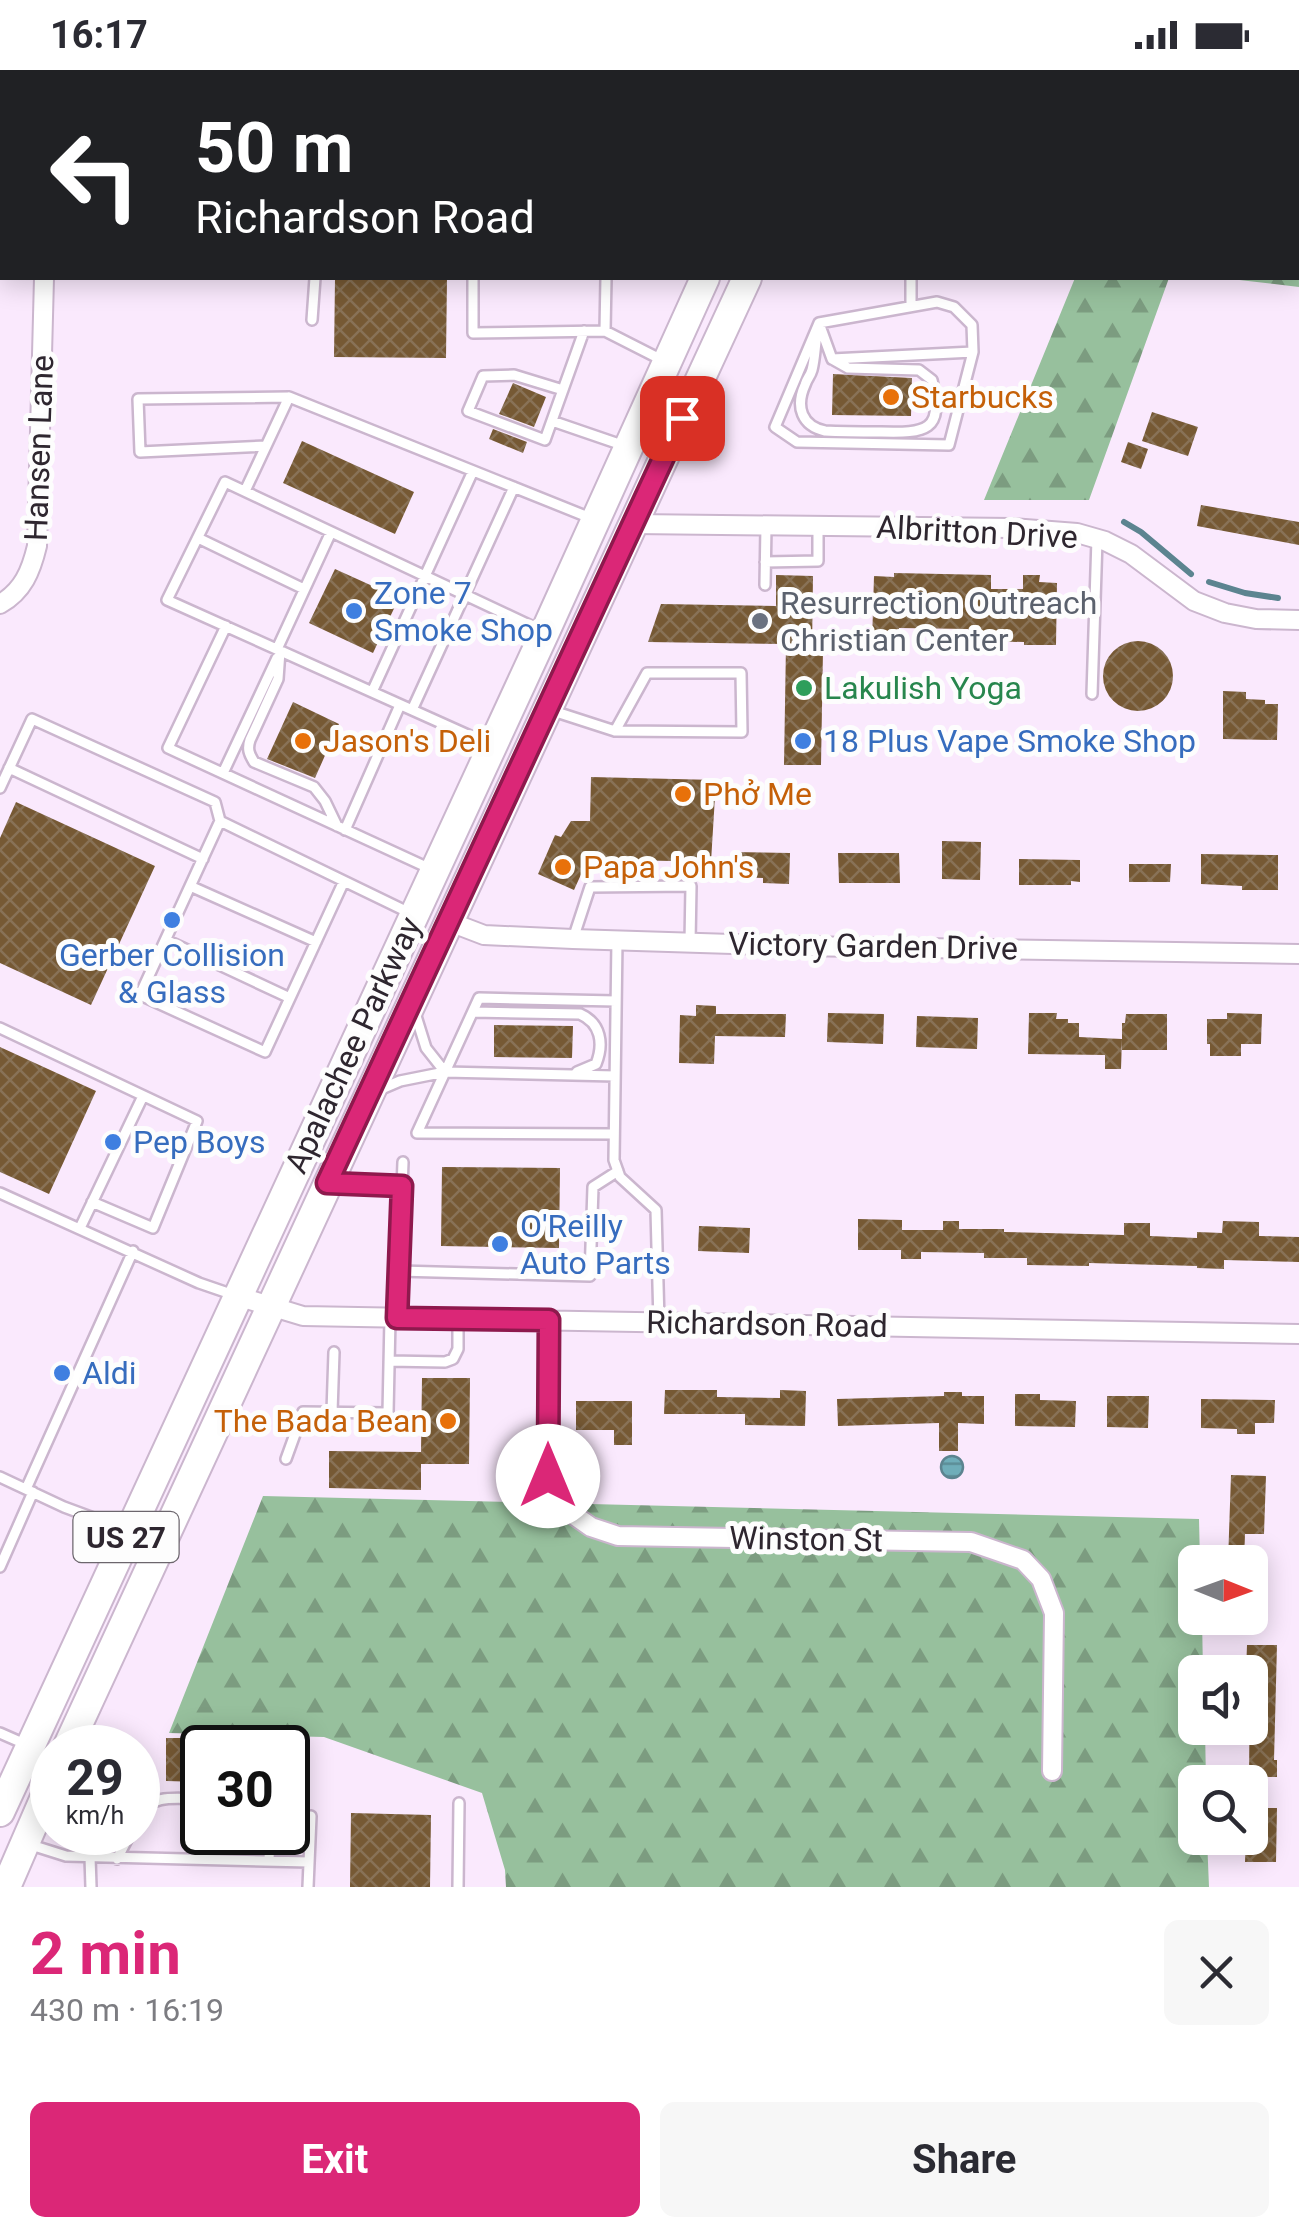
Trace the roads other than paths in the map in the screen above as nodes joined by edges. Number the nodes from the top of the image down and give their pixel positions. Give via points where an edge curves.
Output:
1 (44, 280) edge
2 (315, 280) edge
3 (473, 280) edge
4 (606, 280) edge
5 (704, 280) edge
6 (747, 280) edge
7 (911, 280) edge
8 (911, 306) junction
9 (312, 320) dead end
10 (818, 323) junction
11 (584, 331) junction
12 (605, 331) junction
13 (973, 352) junction
14 (832, 358) junction
15 (666, 362) junction
16 (563, 390) junction
17 (289, 397) junction
18 (552, 420) junction
19 (266, 446) junction
20 (628, 447) junction
21 (473, 471) junction
22 (514, 487) junction
23 (245, 491) junction
24 (594, 519) junction
25 (634, 524) junction
26 (766, 526) junction
27 (818, 526) junction
28 (331, 532) junction
29 (198, 538) junction
30 (1096, 539) junction
31 (766, 562) junction
32 (425, 576) junction
33 (765, 585) dead end
34 (304, 589) junction
35 (464, 595) junction
36 (0, 604) edge
37 (1299, 620) edge
38 (588, 622) junction
39 (226, 626) junction
40 (544, 632) junction
41 (278, 650) junction
42 (372, 692) junction
43 (1092, 694) dead end
44 (552, 699) junction
45 (400, 705) junction
46 (412, 710) junction
47 (615, 730) junction
48 (491, 745) junction
49 (9, 768) junction
50 (223, 774) junction
51 (0, 788) edge
52 (220, 821) junction
53 (341, 828) junction
54 (203, 859) junction
55 (434, 870) junction
56 (344, 881) junction
57 (190, 886) junction
58 (414, 914) junction
59 (450, 922) junction
60 (573, 939) junction
61 (166, 940) junction
62 (618, 940) junction
63 (316, 942) junction
64 (690, 942) junction
65 (1299, 954) edge
66 (290, 998) junction
67 (414, 999) junction
68 (616, 1001) junction
69 (473, 1012) junction
70 (0, 1028) edge
71 (445, 1072) junction
72 (564, 1074) junction
73 (616, 1076) junction
74 (142, 1096) junction
75 (368, 1096) junction
76 (614, 1134) junction
77 (403, 1162) dead end
78 (618, 1171) junction
79 (327, 1183) junction
80 (402, 1186) junction
81 (0, 1193) edge
82 (92, 1202) junction
83 (80, 1228) junction
84 (133, 1252) junction
85 (399, 1271) junction
86 (237, 1296) junction
87 (270, 1306) junction
88 (393, 1318) junction
89 (458, 1319) junction
90 (549, 1320) junction
91 (659, 1322) junction
92 (1299, 1334) edge
93 (334, 1352) dead end
94 (389, 1361) junction
95 (332, 1412) junction
96 (286, 1459) dead end
97 (3, 1478) edge
98 (0, 1490) edge
99 (30, 1491) junction
100 (129, 1531) junction
101 (4, 1547) edge
102 (0, 1567) edge
103 (78, 1725) edge
104 (0, 1733) edge
105 (29, 1746) junction
106 (1052, 1771) dead end
107 (459, 1803) dead end
108 (0, 1812) edge
109 (311, 1816) dead end
110 (30, 1832) edge
111 (25, 1843) junction
112 (119, 1855) edge
113 (269, 1855) edge
114 (90, 1857) junction
115 (117, 1859) junction
116 (269, 1861) junction
117 (309, 1862) junction
118 (6, 1887) edge
119 (91, 1887) edge
120 (308, 1887) edge
121 (458, 1887) edge

1 - 36 street, Hansen Lane via 37,546 25,582
2 - 9 lane
3 - 11 lane via 473,333
4 - 12 lane
5 - 15 main road, Apalachee Parkway / US 27
6 - 25 main road, Apalachee Parkway / US 27
7 - 8 lane
8 - 10 lane
8 - 13 lane via 954,307 972,325
10 - 13 lane via 775,426 797,442 948,445
10 - 14 lane
10 - 14 lane via 812,372 800,402 807,424 825,431 915,433 932,421 932,380 919,370 848,368
11 - 12 lane
11 - 16 lane
12 - 15 lane
13 - 14 lane
15 - 20 main road, Apalachee Parkway / US 27
16 - 18 lane
16 - 18 lane via 514,375 483,376 468,411 545,440
17 - 19 lane
17 - 19 lane via 138,398 140,452
17 - 21 lane
18 - 20 lane
19 - 23 lane
20 - 24 main road, Apalachee Parkway / US 27
21 - 22 lane
21 - 32 lane
22 - 24 lane
22 - 35 lane
23 - 28 lane
23 - 29 lane via 225,482
24 - 40 main road, Apalachee Parkway / US 27
25 - 26 street, Albritton Drive
25 - 38 main road, Apalachee Parkway / US 27
26 - 27 street, Albritton Drive
26 - 31 lane
27 - 30 street, Albritton Drive via 1012,528
27 - 31 lane via 818,562
28 - 32 lane
28 - 34 lane
29 - 34 lane
29 - 39 lane via 167,600
30 - 37 street, Albritton Drive via 1130,554 1194,602 1256,619
30 - 43 lane
31 - 33 lane
32 - 35 lane
32 - 42 lane
34 - 41 lane
35 - 40 lane
35 - 46 lane
38 - 40 main road
38 - 44 main road, Apalachee Parkway / US 27
39 - 41 lane
39 - 50 lane via 168,748
40 - 44 main road via 554,646
40 - 48 main road, Apalachee Parkway / US 27
41 - 42 lane
41 - 50 lane
41 - 53 lane via 278,679 250,740 250,755 314,786
42 - 45 lane
44 - 47 lane
44 - 59 main road, Apalachee Parkway / US 27
45 - 46 lane
45 - 53 lane
46 - 48 lane
47 - 47 lane via 742,732 741,674 647,673
48 - 55 main road, Apalachee Parkway / US 27
49 - 51 lane
49 - 52 lane via 32,719 215,802
49 - 54 lane
50 - 53 lane
52 - 54 lane
52 - 56 lane
53 - 55 lane
54 - 57 lane
55 - 58 main road, Apalachee Parkway / US 27
55 - 59 main road via 436,902
56 - 58 lane
56 - 63 lane
57 - 61 lane
57 - 63 lane
58 - 86 main road, Apalachee Parkway / US 27
59 - 60 street, Victory Garden Drive via 484,935
59 - 67 main road, Apalachee Parkway / US 27
60 - 62 street, Victory Garden Drive
60 - 64 lane via 590,887 691,886
61 - 66 lane
61 - 66 lane via 140,995 264,1052
62 - 64 street, Victory Garden Drive
62 - 68 lane
63 - 66 lane
64 - 65 street, Victory Garden Drive
67 - 71 lane via 426,1048
67 - 75 main road, Apalachee Parkway / US 27
68 - 69 lane via 480,998
68 - 73 lane
69 - 71 lane
69 - 72 lane via 590,1018 600,1032 596,1064
70 - 74 lane
71 - 72 lane
71 - 75 lane via 400,1080
71 - 76 lane via 417,1133
72 - 73 lane
73 - 76 lane
74 - 82 lane
74 - 82 lane via 198,1121 152,1228
75 - 79 main road, Apalachee Parkway / US 27
76 - 78 lane
77 - 80 lane
78 - 85 lane via 593,1187 590,1276
78 - 91 lane via 656,1210
79 - 80 lane
79 - 87 main road, Apalachee Parkway / US 27
80 - 85 lane
81 - 83 lane
82 - 83 lane
83 - 84 lane
84 - 86 lane
84 - 99 lane
85 - 88 lane
86 - 87 street, Richardson Road
86 - 100 main road, Apalachee Parkway / US 27
87 - 88 street, Richardson Road via 303,1316
87 - 103 main road, Apalachee Parkway / US 27
88 - 89 street, Richardson Road
88 - 94 lane
89 - 90 street, Richardson Road
89 - 94 lane via 453,1359
90 - 91 street, Richardson Road
90 - 106 street, Winston St via 548,1476 568,1511 591,1527 618,1536 971,1542 1024,1560 1054,1613
91 - 92 street, Richardson Road
93 - 95 lane
94 - 95 lane via 388,1413
95 - 96 lane via 304,1412
97 - 98 lane
97 - 99 lane
99 - 100 lane
99 - 101 lane
100 - 105 main road, Apalachee Parkway / US 27
101 - 102 lane
104 - 105 lane
105 - 108 main road, Apalachee Parkway / US 27
107 - 121 lane
109 - 117 lane
110 - 111 main road
111 - 114 lane
111 - 118 main road
112 - 115 lane
113 - 116 lane
114 - 115 lane
114 - 119 lane
115 - 116 lane
116 - 117 lane
117 - 120 lane

